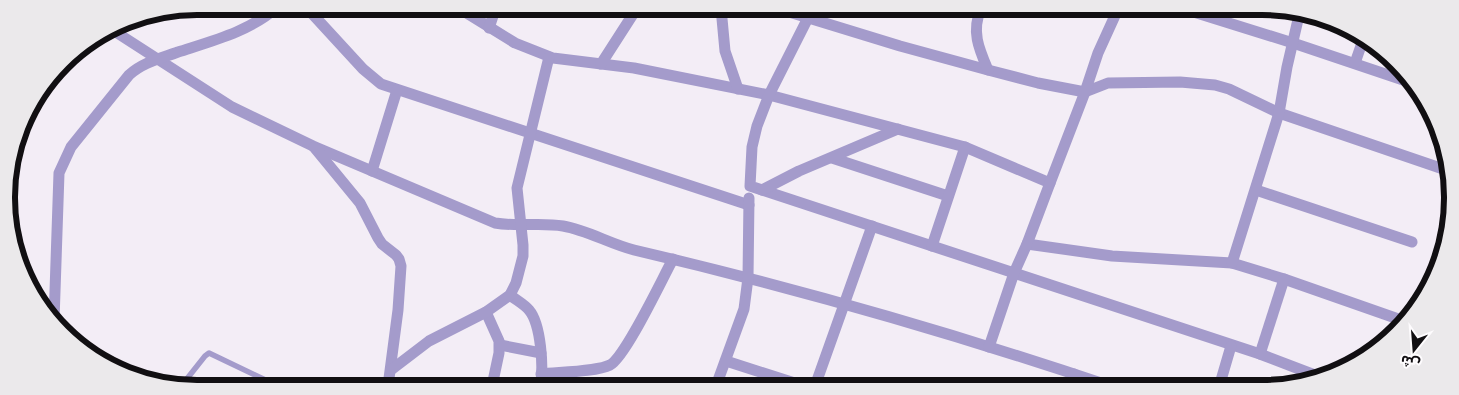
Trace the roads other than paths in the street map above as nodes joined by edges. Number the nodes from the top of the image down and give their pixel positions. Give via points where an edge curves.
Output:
1 (268, 15) edge
2 (314, 15) edge
3 (469, 15) edge
4 (493, 15) edge
5 (632, 15) edge
6 (722, 15) edge
7 (809, 15) edge
8 (816, 15) edge
9 (979, 15) edge
10 (1115, 15) edge
11 (1201, 15) edge
12 (1298, 19) edge
13 (489, 28) junction
14 (118, 34) edge
15 (1293, 43) junction
16 (1361, 45) edge
17 (549, 57) junction
18 (157, 59) junction
19 (1355, 63) junction
20 (601, 64) junction
21 (988, 70) junction
22 (1401, 79) edge
23 (738, 89) junction
24 (397, 90) junction
25 (1085, 92) junction
26 (769, 95) junction
27 (1279, 113) junction
28 (898, 129) junction
29 (530, 133) junction
30 (313, 146) junction
31 (964, 146) junction
32 (832, 158) junction
33 (1441, 168) edge
34 (372, 171) junction
35 (1050, 183) junction
36 (750, 186) junction
37 (762, 190) junction
38 (1256, 190) junction
39 (948, 196) junction
40 (749, 204) junction
41 (521, 226) junction
42 (872, 226) junction
43 (1412, 242) dead end
44 (1027, 244) junction
45 (932, 246) junction
46 (673, 259) junction
47 (1232, 263) junction
48 (1014, 273) junction
49 (748, 278) junction
50 (1284, 279) junction
51 (510, 295) junction
52 (845, 304) junction
53 (54, 311) edge
54 (486, 312) junction
55 (1398, 319) edge
56 (500, 345) junction
57 (1231, 346) junction
58 (989, 347) junction
59 (541, 353) junction
60 (1260, 354) junction
61 (726, 361) junction
62 (391, 370) junction
63 (1311, 373) edge
64 (541, 374) junction
65 (1074, 374) junction
66 (186, 380) edge
67 (266, 380) edge
68 (389, 380) edge
69 (493, 380) edge
70 (540, 380) edge
71 (718, 380) edge
72 (785, 380) edge
73 (817, 380) edge
74 (1072, 380) edge
75 (1092, 380) edge
76 (1221, 380) edge

1 - 18 street via 253,24
2 - 24 street via 373,78
3 - 13 street
4 - 13 street
5 - 20 street
6 - 23 street via 725,51
7 - 26 street
8 - 21 street
9 - 21 street via 976,34
10 - 25 street
11 - 15 street
12 - 15 street
13 - 17 street
14 - 18 street
15 - 19 street
15 - 27 street
16 - 19 street
17 - 20 street
17 - 29 street
18 - 30 street via 232,107
18 - 53 street via 129,75 72,147 62,165 59,173
19 - 22 street
20 - 23 street
21 - 25 street
23 - 26 street
24 - 29 street
24 - 34 street
25 - 27 street via 1108,83 1202,83 1229,89
25 - 35 street
26 - 28 street
26 - 36 street via 754,137
27 - 33 street
27 - 38 street
28 - 31 street
28 - 32 street
29 - 40 street
29 - 41 street via 517,188
30 - 34 street
30 - 62 street via 360,203 382,244 400,259
31 - 35 street
31 - 39 street
32 - 37 street
32 - 39 street
34 - 41 street via 485,219
35 - 44 street
36 - 37 street
36 - 40 street
37 - 42 street
38 - 43 street
38 - 47 street
39 - 45 street
40 - 49 street
41 - 46 street via 562,226
41 - 51 street via 522,256
42 - 45 street
42 - 52 street
44 - 47 street via 1112,256
44 - 48 street
45 - 48 street
46 - 49 street
46 - 64 street via 624,350 611,364
47 - 50 street
48 - 57 street
48 - 58 street
49 - 52 street
49 - 61 street via 744,308
50 - 55 street
50 - 60 street
51 - 54 street
51 - 59 street via 534,318
52 - 58 street
52 - 73 street
54 - 56 street
54 - 62 street via 434,338
56 - 59 street
56 - 69 street
57 - 60 street
57 - 76 street
58 - 65 street
59 - 64 street
60 - 63 street
61 - 71 street
61 - 72 street
62 - 68 street
64 - 70 street
65 - 74 street
65 - 75 street
66 - 67 lane via 209,353

